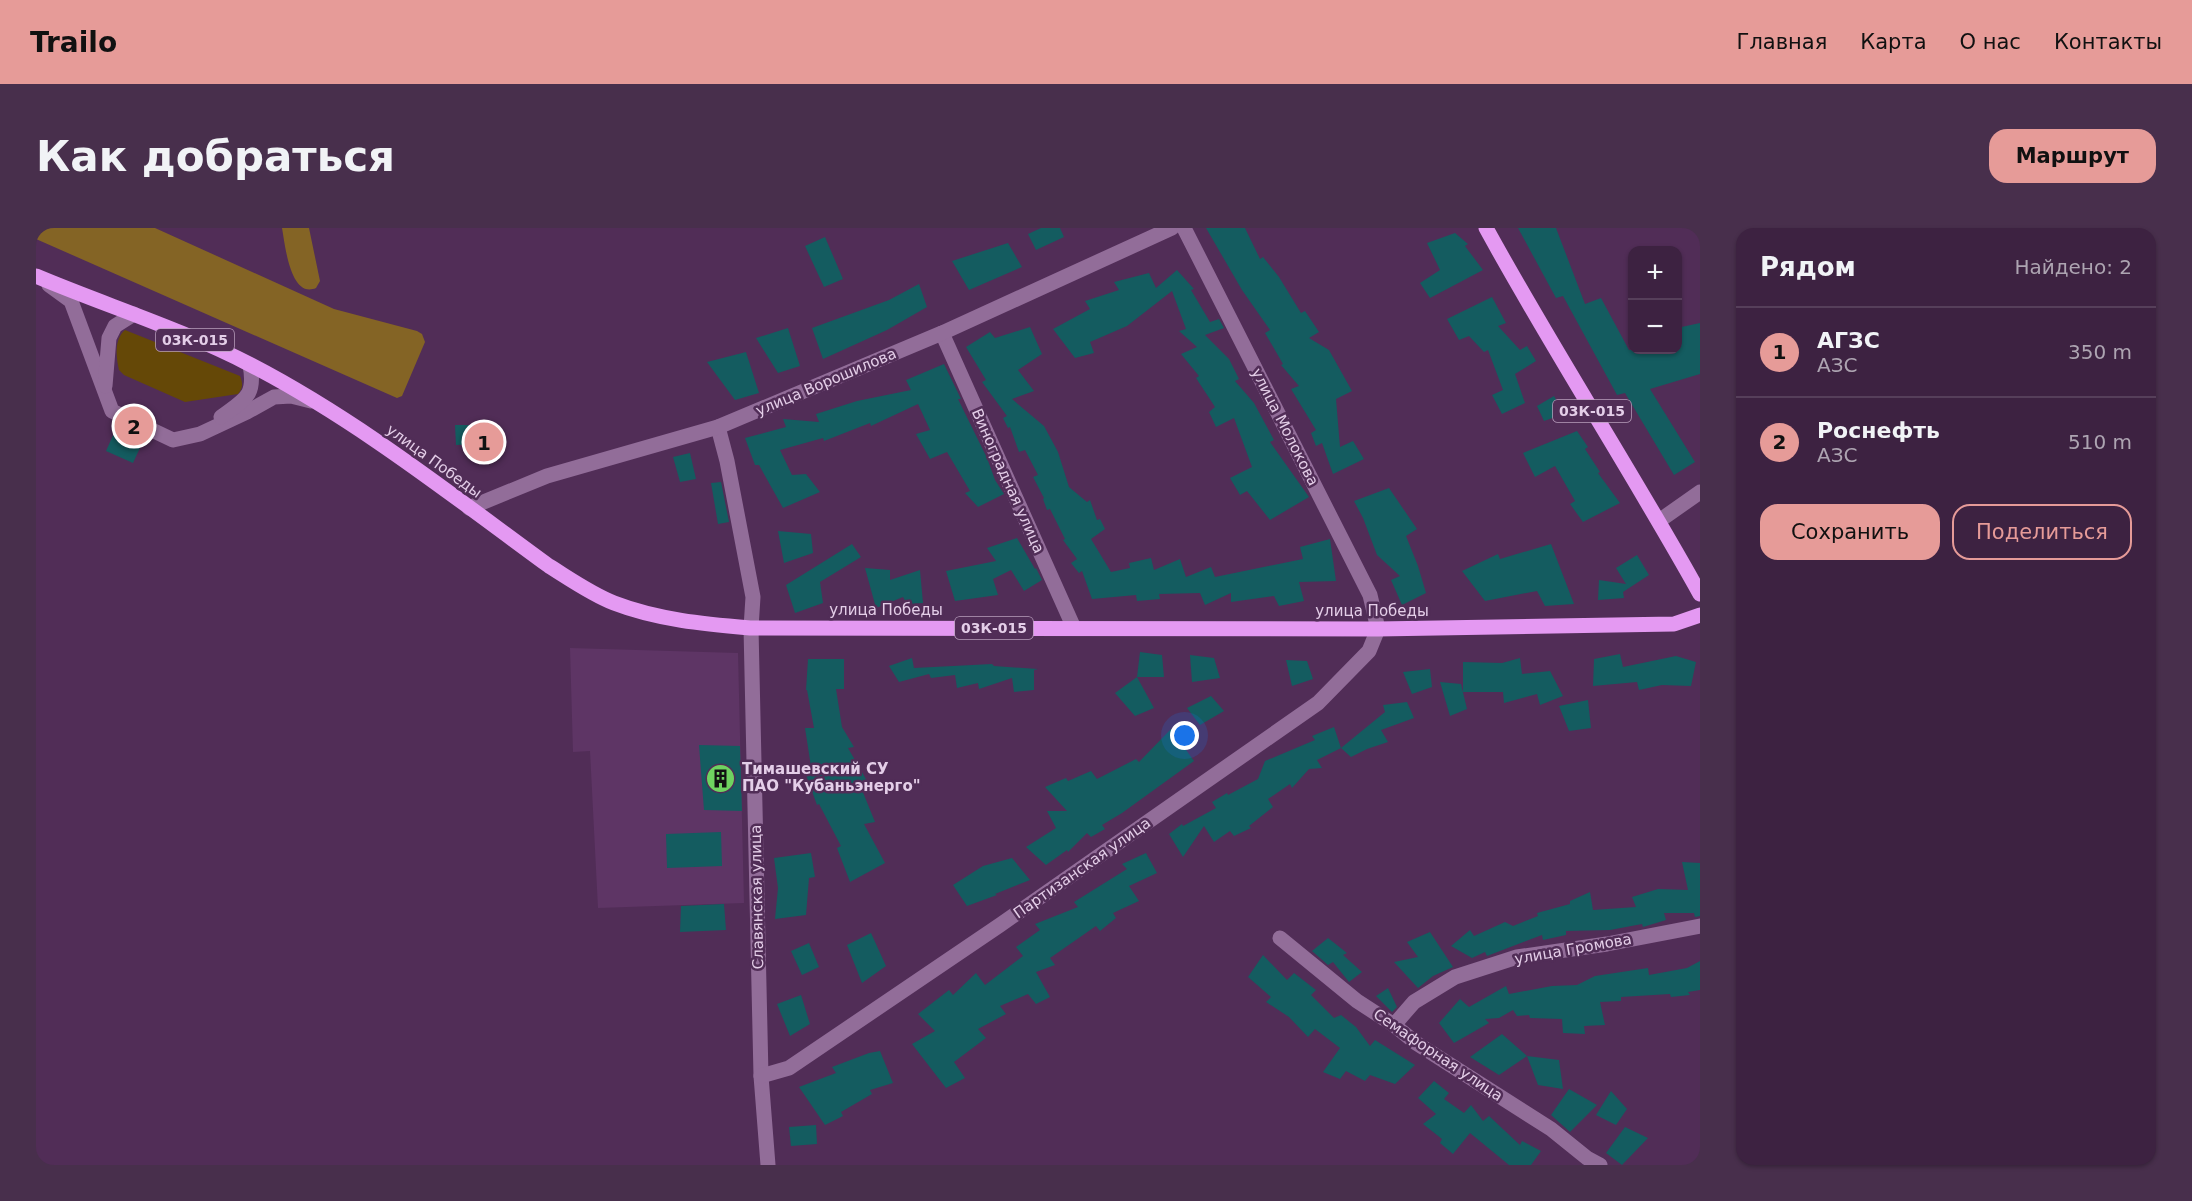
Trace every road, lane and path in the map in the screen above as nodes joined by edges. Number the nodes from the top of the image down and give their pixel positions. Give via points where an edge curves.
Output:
1 (1172, 228) edge
2 (1184, 228) edge
3 (1486, 228) edge
4 (38, 277) edge
5 (134, 315) junction
6 (942, 333) junction
7 (250, 364) junction
8 (104, 393) junction
9 (315, 402) junction
10 (718, 428) junction
11 (200, 434) junction
12 (1700, 492) edge
13 (469, 508) junction
14 (1659, 521) junction
15 (1700, 594) edge
16 (1700, 615) edge
17 (752, 628) junction
18 (1074, 628) junction
19 (1378, 629) junction
20 (1700, 926) edge
21 (1280, 939) dead end
22 (1395, 1025) junction
23 (761, 1076) junction
24 (768, 1165) edge
25 (1600, 1165) edge

1 - 6 street, улица Ворошилова
2 - 19 street, улица Молокова via 1370,595
3 - 14 main road, 03К-015
4 - 5 main road, 03К-015
4 - 8 street via 71,300
5 - 7 main road, 03К-015
5 - 8 street via 115,326 109,338
6 - 10 street, улица Ворошилова
6 - 18 street, Виноградная улица
7 - 9 main road, 03К-015
7 - 11 street via 250,393
8 - 11 street via 112,411 172,440
9 - 11 street via 291,396 273,397
9 - 13 main road, улица Победы / 03К-015
10 - 13 street, улица Ворошилова via 547,476
10 - 17 street, Славянская улица via 753,597
12 - 14 street
13 - 17 main road, улица Победы / 03К-015 via 549,566 612,602 686,622
14 - 15 main road, 03К-015
16 - 19 main road, улица Победы / 03К-015 via 1674,624
17 - 18 main road, улица Победы / 03К-015
17 - 23 street, Славянская улица
18 - 19 main road, улица Победы / 03К-015
19 - 23 street, Партизанская улица via 1369,651 1318,703 789,1068
20 - 22 street, улица Громова via 1517,957 1455,977 1414,1002
21 - 22 street, Семафорная улица
22 - 25 street, Семафорная улица
23 - 24 street, Славянская улица

